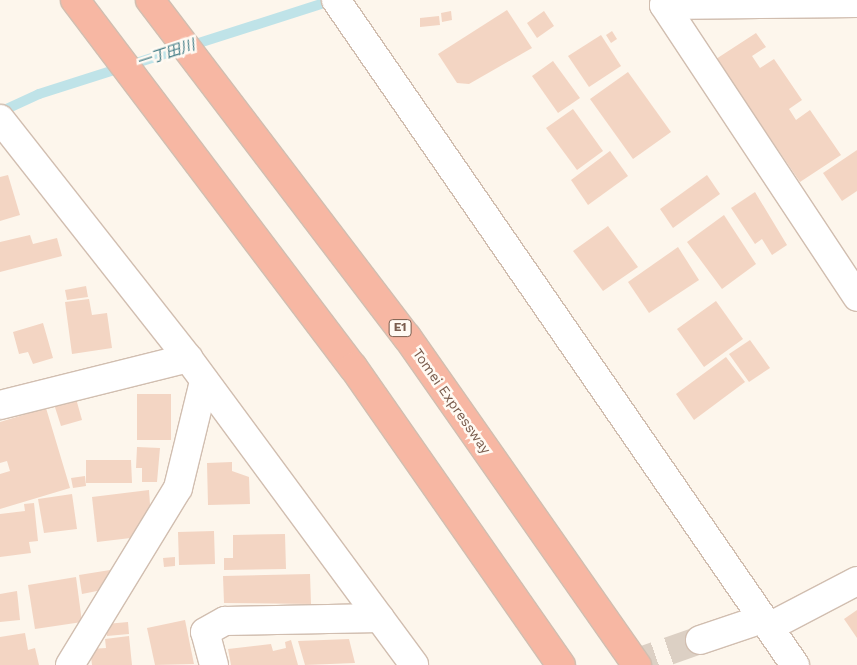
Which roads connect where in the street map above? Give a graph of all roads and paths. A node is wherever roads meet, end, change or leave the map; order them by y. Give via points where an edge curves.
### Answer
1 (75, 0) edge
2 (150, 0) edge
3 (336, 0) edge
4 (857, 3) edge
5 (0, 119) edge
6 (8, 144) edge
7 (857, 297) edge
8 (188, 358) junction
9 (204, 381) junction
10 (0, 405) edge
11 (857, 582) edge
12 (380, 618) junction
13 (766, 623) junction
14 (700, 640) tunnel mouth
15 (70, 665) edge
16 (214, 665) edge
17 (414, 665) edge
18 (561, 665) edge
19 (637, 665) edge
20 (795, 665) edge

1 - 18 highway via 353,367
2 - 19 highway, Tomei Expressway / E1 via 407,337
3 - 13 street
4 - 7 street via 664,5
5 - 6 street
6 - 8 street
8 - 9 street
8 - 10 street
9 - 12 street
9 - 15 street via 178,488
11 - 13 street
12 - 16 street via 226,621 205,632
12 - 17 street
13 - 14 street
13 - 20 street

